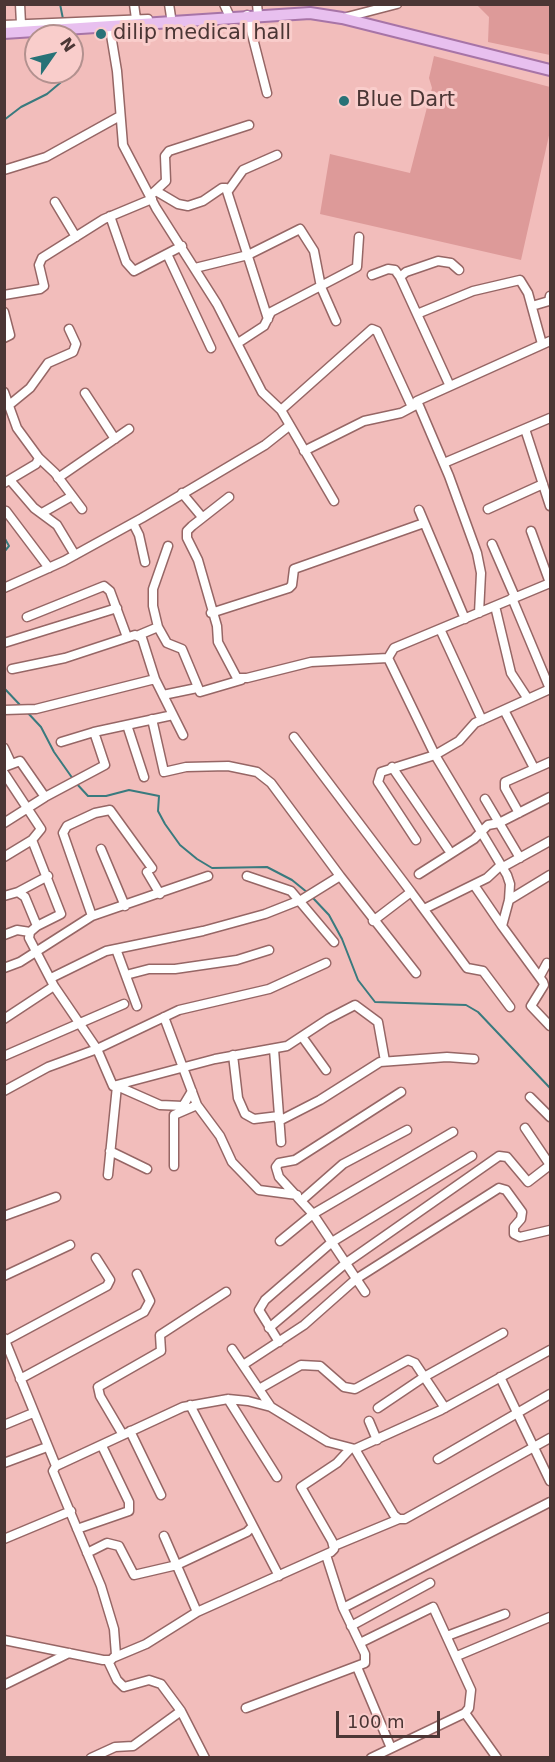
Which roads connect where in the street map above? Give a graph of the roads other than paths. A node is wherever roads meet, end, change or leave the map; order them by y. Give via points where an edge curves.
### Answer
1 (20, 4) edge
2 (134, 4) edge
3 (169, 4) edge
4 (224, 4) edge
5 (397, 4) edge
6 (254, 11) edge
7 (230, 17) junction
8 (171, 18) junction
9 (342, 18) junction
10 (136, 19) junction
11 (212, 19) junction
12 (21, 24) junction
13 (24, 24) edge
14 (84, 25) edge
15 (84, 26) edge
16 (84, 28) edge
17 (24, 29) edge
18 (110, 29) junction
19 (4, 30) edge
20 (550, 70) edge
21 (267, 93) dead end
22 (120, 116) junction
23 (249, 125) dead end
24 (277, 155) dead end
25 (4, 170) edge
26 (228, 191) junction
27 (152, 195) junction
28 (55, 202) dead end
29 (110, 216) junction
30 (76, 237) junction
31 (359, 237) dead end
32 (182, 246) junction
33 (167, 254) junction
34 (248, 255) junction
35 (195, 268) junction
36 (459, 270) dead end
37 (372, 274) dead end
38 (400, 277) junction
39 (321, 286) junction
40 (4, 295) edge
41 (550, 296) edge
42 (531, 306) junction
43 (4, 312) edge
44 (417, 314) junction
45 (268, 320) junction
46 (336, 321) dead end
47 (69, 329) dead end
48 (4, 338) edge
49 (238, 343) junction
50 (546, 343) edge
51 (211, 348) dead end
52 (449, 384) junction
53 (4, 392) edge
54 (85, 393) dead end
55 (8, 406) junction
56 (414, 406) junction
57 (281, 410) junction
58 (550, 418) edge
59 (289, 426) junction
60 (129, 429) dead end
61 (525, 429) junction
62 (115, 439) junction
63 (304, 451) junction
64 (39, 458) junction
65 (444, 463) junction
66 (58, 478) junction
67 (8, 481) edge
68 (543, 484) junction
69 (182, 493) junction
70 (72, 496) junction
71 (229, 497) dead end
72 (334, 501) dead end
73 (550, 506) edge
74 (82, 509) dead end
75 (488, 509) dead end
76 (418, 510) dead end
77 (6, 511) dead end
78 (42, 513) junction
79 (202, 517) junction
80 (133, 523) junction
81 (424, 523) junction
82 (531, 531) dead end
83 (492, 544) dead end
84 (168, 546) dead end
85 (75, 555) junction
86 (145, 562) dead end
87 (49, 568) junction
88 (550, 583) edge
89 (4, 588) edge
90 (514, 598) junction
91 (495, 606) junction
92 (117, 608) junction
93 (212, 613) junction
94 (479, 613) junction
95 (27, 617) dead end
96 (465, 619) junction
97 (158, 627) junction
98 (440, 629) junction
99 (140, 635) junction
100 (127, 637) junction
101 (4, 643) edge
102 (388, 658) junction
103 (12, 669) dead end
104 (155, 679) junction
105 (241, 680) junction
106 (197, 688) junction
107 (550, 689) edge
108 (163, 695) junction
109 (528, 699) junction
110 (4, 710) edge
111 (504, 710) junction
112 (173, 715) junction
113 (152, 719) junction
114 (482, 720) junction
115 (127, 725) junction
116 (94, 732) junction
117 (183, 735) dead end
118 (294, 737) dead end
119 (62, 742) dead end
120 (4, 748) edge
121 (435, 754) junction
122 (550, 762) edge
123 (8, 765) edge
124 (392, 767) junction
125 (534, 768) junction
126 (4, 773) edge
127 (144, 777) dead end
128 (45, 797) junction
129 (550, 797) edge
130 (485, 799) dead end
131 (27, 809) junction
132 (519, 813) junction
133 (4, 823) edge
134 (500, 824) junction
135 (482, 831) junction
136 (32, 840) junction
137 (416, 840) dead end
138 (550, 841) edge
139 (101, 849) dead end
140 (448, 849) dead end
141 (4, 857) edge
142 (520, 858) junction
143 (503, 867) junction
144 (419, 874) dead end
145 (550, 875) edge
146 (48, 876) junction
147 (208, 876) dead end
148 (247, 876) dead end
149 (340, 876) junction
150 (474, 885) junction
151 (18, 892) junction
152 (411, 892) junction
153 (160, 894) junction
154 (4, 896) edge
155 (301, 899) junction
156 (509, 900) junction
157 (125, 906) junction
158 (424, 909) junction
159 (92, 916) junction
160 (373, 921) junction
161 (502, 926) junction
162 (33, 929) junction
163 (4, 935) edge
164 (334, 942) dead end
165 (116, 949) junction
166 (270, 950) dead end
167 (37, 952) junction
168 (326, 963) dead end
169 (547, 963) dead end
170 (4, 968) edge
171 (416, 973) dead end
172 (126, 975) junction
173 (540, 976) junction
174 (52, 982) junction
175 (124, 1004) dead end
176 (137, 1006) dead end
177 (510, 1007) dead end
178 (164, 1017) junction
179 (4, 1019) edge
180 (82, 1024) junction
181 (550, 1026) edge
182 (303, 1038) junction
183 (97, 1049) junction
184 (274, 1049) junction
185 (233, 1055) junction
186 (4, 1056) edge
187 (474, 1059) dead end
188 (385, 1061) junction
189 (184, 1068) junction
190 (326, 1070) dead end
191 (117, 1086) junction
192 (4, 1091) edge
193 (192, 1092) junction
194 (401, 1092) dead end
195 (530, 1097) dead end
196 (197, 1105) junction
197 (550, 1117) edge
198 (279, 1118) junction
199 (525, 1128) dead end
200 (407, 1130) dead end
201 (453, 1132) dead end
202 (281, 1142) dead end
203 (110, 1151) junction
204 (472, 1156) dead end
205 (550, 1165) edge
206 (174, 1166) dead end
207 (147, 1168) dead end
208 (108, 1174) dead end
209 (56, 1197) dead end
210 (299, 1198) junction
211 (313, 1214) junction
212 (4, 1216) edge
213 (550, 1230) edge
214 (280, 1241) dead end
215 (332, 1242) junction
216 (70, 1245) dead end
217 (96, 1258) dead end
218 (346, 1263) junction
219 (137, 1274) dead end
220 (4, 1276) edge
221 (356, 1279) junction
222 (226, 1292) dead end
223 (365, 1292) dead end
224 (268, 1328) junction
225 (503, 1333) dead end
226 (5, 1340) edge
227 (279, 1342) junction
228 (232, 1349) dead end
229 (550, 1350) edge
230 (243, 1365) junction
231 (424, 1377) junction
232 (500, 1377) junction
233 (20, 1379) junction
234 (259, 1389) junction
235 (550, 1394) edge
236 (228, 1399) junction
237 (190, 1405) junction
238 (271, 1407) junction
239 (378, 1408) dead end
240 (445, 1408) junction
241 (517, 1411) junction
242 (33, 1413) junction
243 (369, 1421) dead end
244 (4, 1425) edge
245 (126, 1433) junction
246 (550, 1438) edge
247 (377, 1440) junction
248 (102, 1446) junction
249 (47, 1447) junction
250 (535, 1447) junction
251 (352, 1450) junction
252 (438, 1459) dead end
253 (4, 1463) edge
254 (56, 1466) junction
255 (277, 1477) dead end
256 (550, 1480) edge
257 (162, 1495) dead end
258 (550, 1502) edge
259 (71, 1511) junction
260 (399, 1519) junction
261 (253, 1526) junction
262 (77, 1528) junction
263 (164, 1536) dead end
264 (4, 1539) edge
265 (334, 1546) junction
266 (87, 1553) junction
267 (326, 1555) junction
268 (177, 1564) junction
269 (279, 1576) junction
270 (430, 1583) dead end
271 (343, 1608) junction
272 (197, 1612) junction
273 (505, 1614) dead end
274 (550, 1617) edge
275 (351, 1626) junction
276 (447, 1636) junction
277 (4, 1640) edge
278 (360, 1643) junction
279 (69, 1653) junction
280 (457, 1656) junction
281 (111, 1659) junction
282 (357, 1667) junction
283 (4, 1685) edge
284 (246, 1708) dead end
285 (181, 1711) junction
286 (465, 1713) junction
287 (391, 1748) junction
288 (91, 1758) edge
289 (205, 1758) edge
290 (371, 1758) edge
291 (497, 1758) edge

1 - 12 street
2 - 10 street
3 - 8 street
4 - 7 street
5 - 9 street
6 - 7 main road
6 - 9 main road
6 - 21 street
7 - 11 main road
8 - 10 street
8 - 11 street via 202,15
9 - 20 main road
10 - 14 street
11 - 15 main road
11 - 18 street
12 - 13 street
12 - 19 street
16 - 18 street
17 - 19 main road
18 - 22 street
22 - 25 street via 46,157
22 - 27 street via 123,145
23 - 27 street via 169,151 165,156 166,181
24 - 26 street via 243,170
26 - 27 street via 222,188 188,206
26 - 34 street
27 - 29 street
27 - 32 street
28 - 30 street
29 - 30 street
29 - 33 street via 131,270 137,271
30 - 40 street via 42,258 39,266 44,286
31 - 39 street via 360,265
32 - 33 street
32 - 35 street
33 - 51 street
34 - 35 street
34 - 39 street via 300,229 314,251
34 - 45 street
35 - 49 street
36 - 38 street via 451,263 438,261
37 - 38 street via 388,269 395,270
38 - 44 street
39 - 45 street via 271,312
39 - 46 street
41 - 42 street via 549,301
42 - 44 street via 525,285 517,280 473,291
42 - 50 street
43 - 48 street via 10,335
44 - 52 street
45 - 49 street
47 - 55 street via 76,344 73,352 48,363 30,388
49 - 57 street via 262,392
50 - 52 street
52 - 56 street via 419,398
53 - 55 street
54 - 62 street
55 - 64 street via 17,428
56 - 57 street via 377,331 372,329
56 - 63 street via 364,421
56 - 65 street
57 - 59 street
58 - 61 street
59 - 63 street
59 - 69 street via 258,449
60 - 62 street
61 - 65 street
61 - 68 street
62 - 66 street
63 - 72 street
64 - 66 street
64 - 67 street via 36,464
65 - 94 street via 480,565
66 - 70 street
67 - 78 street
68 - 73 street
68 - 75 street
69 - 79 street
69 - 80 street
70 - 74 street
70 - 78 street
71 - 79 street
76 - 81 street
77 - 87 street
78 - 85 street via 57,525
79 - 93 street via 187,531 187,537 198,560
80 - 85 street
80 - 86 street
81 - 93 street via 294,569 289,588
81 - 96 street
82 - 88 street
83 - 90 street
84 - 97 street via 153,590
85 - 87 street
87 - 89 street
88 - 90 street
90 - 91 street
90 - 107 street
91 - 94 street
91 - 109 street via 511,673
92 - 95 street via 111,591 104,586
92 - 100 street
92 - 101 street
93 - 105 street via 219,646
94 - 96 street
96 - 98 street
97 - 99 street
97 - 106 street via 167,643 182,648
98 - 102 street via 394,648
98 - 114 street
99 - 100 street
99 - 104 street
100 - 103 street via 65,658
102 - 105 street via 311,662
102 - 121 street
104 - 108 street
104 - 110 street via 36,708
105 - 106 street via 202,693
106 - 108 street
107 - 109 street
108 - 112 street
109 - 111 street
111 - 114 street
111 - 125 street
112 - 113 street
112 - 117 street
113 - 115 street
113 - 149 street via 164,772 228,766 257,772 271,783
114 - 121 street via 470,726 459,741
115 - 116 street
115 - 127 street
116 - 119 street
116 - 128 street via 105,765
118 - 152 street
120 - 123 street
121 - 124 street
121 - 135 street
122 - 125 street
123 - 128 street via 22,763
124 - 137 street via 381,772 378,782
124 - 140 street
125 - 132 street via 503,785
126 - 131 street
128 - 131 street
129 - 132 street
130 - 134 street
131 - 133 street
131 - 136 street via 41,829
132 - 134 street
134 - 135 street via 488,825
134 - 142 street
135 - 143 street
135 - 144 street
136 - 141 street
136 - 146 street
138 - 142 street
139 - 157 street
142 - 143 street
143 - 150 street
143 - 156 street via 510,884
145 - 156 street
146 - 151 street
146 - 162 street via 61,914
147 - 153 street
148 - 155 street via 291,891
149 - 155 street
149 - 160 street
150 - 158 street
150 - 161 street
151 - 154 street
151 - 162 street via 25,897
152 - 158 street
152 - 160 street
153 - 157 street
153 - 159 street via 110,810 95,813 67,826 63,834
155 - 164 street
155 - 165 street via 265,914 203,931
156 - 161 street
157 - 159 street
158 - 177 street via 466,968 483,971
159 - 167 street
160 - 171 street
161 - 173 street
162 - 163 street
162 - 167 street via 28,938
165 - 172 street
165 - 174 street via 95,956
166 - 172 street via 237,960
167 - 170 street
167 - 174 street
168 - 178 street via 269,989 184,1008
169 - 173 street
172 - 176 street
173 - 181 street via 544,986 531,1006
174 - 179 street
174 - 180 street
175 - 180 street
178 - 183 street
178 - 189 street
180 - 183 street
180 - 186 street
182 - 184 street
182 - 188 street via 355,1005 378,1022
182 - 190 street
183 - 191 street via 111,1083
183 - 192 street via 48,1067
184 - 185 street
184 - 198 street
185 - 189 street
185 - 198 street via 238,1098 245,1114 254,1119
187 - 188 street
188 - 198 street via 369,1067 320,1100
189 - 191 street
189 - 193 street
191 - 193 street via 160,1105 183,1106
191 - 203 street
193 - 196 street
194 - 210 street via 296,1160 279,1163 279,1177
195 - 197 street
196 - 206 street via 174,1115
196 - 210 street via 220,1136 232,1162 250,1183 265,1192
198 - 202 street
199 - 205 street
200 - 210 street via 343,1164
201 - 211 street
203 - 207 street
203 - 208 street
204 - 215 street
205 - 218 street via 528,1182 507,1157 499,1156
209 - 212 street
210 - 211 street
211 - 214 street
211 - 215 street
213 - 221 street via 520,1237 514,1234 522,1212 506,1190 499,1188
215 - 218 street
215 - 224 street via 262,1304 259,1310
216 - 220 street
217 - 226 street via 110,1280 107,1286
218 - 221 street
218 - 224 street
219 - 233 street via 150,1301 144,1312
221 - 223 street
221 - 227 street
222 - 245 street via 160,1335 162,1351 98,1387
224 - 227 street
225 - 231 street
226 - 233 street
227 - 230 street
228 - 230 street
229 - 232 street
230 - 234 street
231 - 234 street via 408,1360 349,1389 320,1366 301,1365
231 - 239 street
231 - 240 street
232 - 240 street
232 - 241 street
233 - 242 street
234 - 238 street
235 - 241 street
236 - 237 street
236 - 238 street
236 - 255 street
237 - 245 street
237 - 261 street
238 - 251 street via 328,1442
240 - 247 street
241 - 250 street
241 - 252 street
242 - 244 street
242 - 249 street
243 - 247 street
245 - 248 street
245 - 257 street
246 - 250 street
247 - 251 street
248 - 254 street
248 - 262 street via 130,1507 125,1513
249 - 253 street
249 - 254 street
250 - 256 street
250 - 260 street via 413,1516
251 - 260 street
251 - 265 street via 301,1487
254 - 259 street via 53,1471
258 - 271 street
259 - 262 street
259 - 264 street
260 - 265 street
261 - 268 street
261 - 269 street
262 - 266 street
263 - 268 street
265 - 267 street
266 - 268 street via 107,1543 119,1546 134,1575
266 - 281 street via 114,1629 117,1648
267 - 269 street
267 - 271 street
268 - 272 street
269 - 272 street
270 - 275 street
271 - 275 street
272 - 281 street via 146,1644
273 - 276 street
274 - 280 street
275 - 278 street
276 - 278 street via 436,1611 430,1607
276 - 280 street
277 - 279 street
278 - 282 street via 366,1659
279 - 281 street
279 - 283 street
280 - 286 street via 470,1685 471,1698
281 - 285 street via 121,1686 158,1682
282 - 284 street
282 - 287 street
285 - 288 street via 133,1746 115,1747
285 - 289 street
286 - 287 street
286 - 291 street
287 - 290 street

